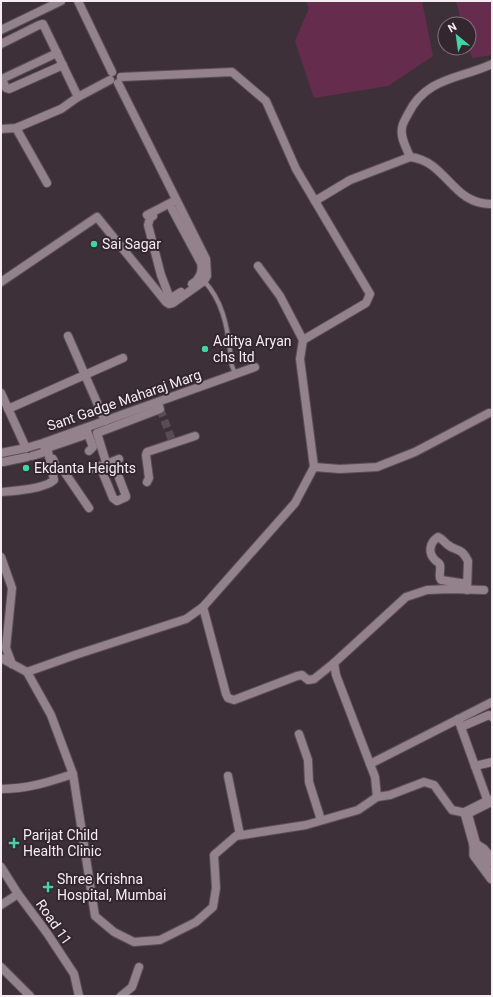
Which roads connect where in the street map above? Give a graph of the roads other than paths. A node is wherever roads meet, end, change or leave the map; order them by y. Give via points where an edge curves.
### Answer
1 (61, 1) edge
2 (78, 1) edge
3 (1, 30) edge
4 (1, 44) edge
5 (57, 53) junction
6 (492, 64) edge
7 (63, 65) junction
8 (115, 78) junction
9 (78, 97) junction
10 (16, 128) junction
11 (1, 129) edge
12 (410, 157) junction
13 (47, 183) dead end
14 (176, 200) junction
15 (315, 200) junction
16 (492, 204) edge
17 (172, 208) dead end
18 (184, 224) junction
19 (194, 244) junction
20 (258, 266) dead end
21 (204, 281) junction
22 (1, 282) edge
23 (68, 336) dead end
24 (303, 340) junction
25 (123, 358) dead end
26 (255, 367) dead end
27 (236, 374) junction
28 (86, 375) junction
29 (1, 393) edge
30 (158, 403) junction
31 (8, 409) junction
32 (489, 413) dead end
33 (105, 422) junction
34 (91, 430) junction
35 (195, 436) dead end
36 (48, 444) junction
37 (26, 448) junction
38 (12, 451) junction
39 (89, 451) dead end
40 (1, 453) edge
41 (15, 460) junction
42 (3, 462) dead end
43 (106, 464) dead end
44 (314, 467) junction
45 (147, 482) dead end
46 (1, 492) edge
47 (89, 508) dead end
48 (1, 557) edge
49 (467, 587) junction
50 (484, 590) dead end
51 (203, 607) junction
52 (1, 658) edge
53 (334, 663) junction
54 (12, 664) junction
55 (27, 672) junction
56 (492, 702) edge
57 (492, 717) edge
58 (459, 723) junction
59 (299, 734) dead end
60 (492, 762) edge
61 (370, 764) junction
62 (475, 766) junction
63 (73, 774) junction
64 (228, 776) dead end
65 (1, 789) edge
66 (377, 797) junction
67 (490, 801) edge
68 (466, 813) junction
69 (321, 820) junction
70 (240, 835) junction
71 (1, 868) edge
72 (490, 869) edge
73 (18, 894) junction
74 (1, 905) edge
75 (1, 967) edge
76 (140, 967) dead end
77 (30, 996) edge
78 (79, 996) edge
79 (121, 996) edge

1 - 3 street
2 - 8 street
4 - 5 street via 42,24
5 - 7 street
5 - 7 street via 4,78 6,88 9,89
6 - 12 street via 458,75 424,92 412,107 402,128
7 - 9 street
8 - 9 street
8 - 14 street
8 - 15 street via 232,72 266,101 296,169
9 - 10 street via 61,109
10 - 11 street
10 - 13 street
12 - 15 street via 350,180
12 - 16 street via 420,158 433,166 463,196 477,203
14 - 18 street
14 - 19 street via 150,216 148,225 161,275 171,297 198,281 202,267
15 - 24 street via 370,294 366,303
17 - 18 street
18 - 19 street
19 - 21 street via 206,259 207,276
20 - 24 street via 280,296
21 - 22 street via 169,304 97,217
21 - 27 lane via 220,303 231,352 231,366
23 - 28 street
24 - 44 street via 300,359
25 - 28 street
26 - 27 street, Sant Gadge Maharaj Marg
27 - 30 street, Sant Gadge Maharaj Marg
28 - 31 street
28 - 33 street
29 - 31 street
30 - 33 street, Sant Gadge Maharaj Marg
30 - 34 street via 160,409
31 - 37 street
32 - 44 street via 415,452 378,467
33 - 34 street, Sant Gadge Maharaj Marg
34 - 36 street, Sant Gadge Maharaj Marg
34 - 39 street via 93,447
34 - 43 street
35 - 45 street via 146,453
36 - 37 street, Sant Gadge Maharaj Marg
36 - 41 street via 45,452
36 - 46 street via 54,480 43,486
36 - 47 street via 56,467 63,470
37 - 38 street, Sant Gadge Maharaj Marg
38 - 40 street, Sant Gadge Maharaj Marg
38 - 41 street
41 - 42 street
44 - 51 street via 295,503
48 - 54 street via 12,588 6,648
49 - 49 street via 466,557 459,549 449,546 438,537 430,548 431,554 440,566 441,580
49 - 50 street
49 - 53 street via 427,590 406,597
51 - 53 street via 228,698 234,700 297,676 302,675 308,680 314,679
51 - 55 street via 186,620
52 - 54 street
53 - 61 street via 336,675
54 - 55 street
55 - 63 street via 51,715
56 - 58 street
57 - 58 street
58 - 61 street
58 - 62 street
59 - 69 street via 308,760 309,782
60 - 62 street
61 - 66 street via 375,777
62 - 67 street
63 - 65 street via 39,785
63 - 70 street via 95,916 114,932 134,942 160,940 196,922 213,907 216,888 214,855
64 - 70 street
66 - 68 street via 390,795 424,782 434,785 452,810
66 - 69 street via 358,810
67 - 68 street
68 - 72 street via 476,855
69 - 70 street via 306,825
71 - 73 street, Road 11
73 - 74 street
73 - 78 street, Road 11 via 74,974
75 - 77 street
76 - 79 street via 132,987

